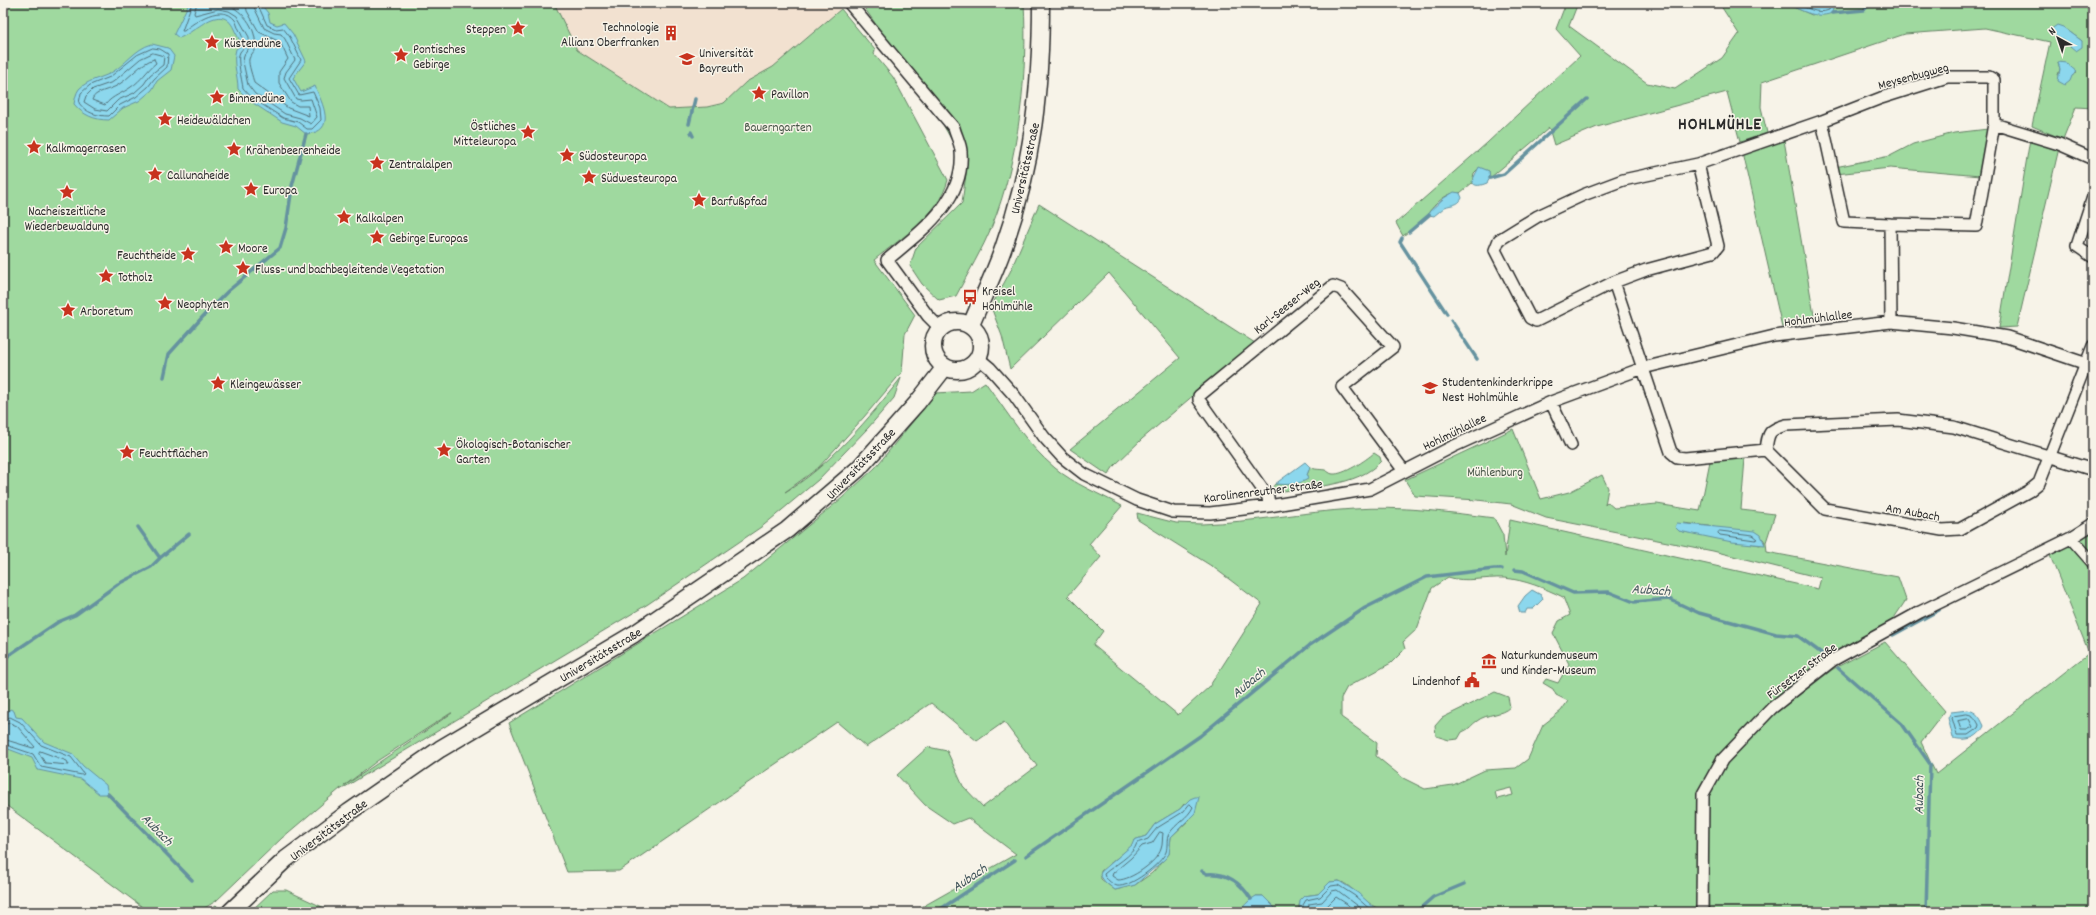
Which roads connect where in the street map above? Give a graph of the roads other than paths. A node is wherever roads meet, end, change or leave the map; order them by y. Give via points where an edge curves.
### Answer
1 (849, 3) edge
2 (1041, 3) edge
3 (1822, 121) junction
4 (1994, 124) junction
5 (2093, 159) edge
6 (1698, 164) junction
7 (2093, 197) edge
8 (1890, 224) junction
9 (2093, 257) edge
10 (1614, 282) junction
11 (1891, 322) junction
12 (971, 325) junction
13 (940, 328) junction
14 (2093, 346) edge
15 (978, 358) junction
16 (2089, 364) edge
17 (945, 367) junction
18 (1642, 368) junction
19 (1551, 402) junction
20 (1571, 445) dead end
21 (1766, 450) junction
22 (2050, 456) junction
23 (2090, 469) dead end
24 (1404, 471) junction
25 (1370, 489) joint
26 (1269, 506) junction
27 (2093, 524) edge
28 (2071, 538) junction
29 (2093, 563) edge
30 (230, 912) edge
31 (1702, 912) edge

1 - 13 street via 954,128 962,151 954,192 945,207 887,260 928,316
2 - 12 main road, Universitätsstraße via 1041,47 1035,122 1020,199 1005,244
3 - 4 street, Meysenbugweg via 1881,98 1947,77 1989,77 1994,80 1995,86
3 - 6 street, Meysenbugweg
3 - 8 street, Meysenbugweg via 1844,222
4 - 5 street via 2059,144
4 - 8 street, Meysenbugweg via 1976,226
6 - 10 street via 1718,246 1713,252 1646,270
6 - 10 street, Meysenbugweg via 1623,180 1583,195 1538,216 1499,240 1495,250 1530,318 1536,321
7 - 9 street via 2077,246
8 - 11 street
10 - 18 street
11 - 16 street, Hohlmühlallee via 1989,333
11 - 18 street, Hohlmühlallee via 1774,336
12 - 13 main road via 958,321
12 - 15 main road via 980,337 981,351
13 - 17 main road via 933,349 939,362
14 - 16 street, Am Aubach
15 - 17 main road via 974,364 960,370
15 - 26 street, Karolinenreuther Straße via 1014,395 1062,457 1084,474 1137,500 1173,512 1210,513
16 - 22 street, Am Aubach
17 - 30 main road, Universitätsstraße via 858,469 787,530 634,634 440,749 348,812 286,859
18 - 19 street, Hohlmühlallee
18 - 21 street via 1671,452 1677,457
19 - 20 street
19 - 24 street, Hohlmühlallee
21 - 22 street via 1767,436 1774,429 1786,425 1898,420 1954,427
21 - 22 street, Am Aubach via 1825,509 1942,530 1960,529 2029,491 2039,483
22 - 23 street
24 - 25 street, Hohlmühlallee
24 - 26 street, Karl-Seeser-Weg via 1342,387 1392,347 1341,289 1333,286 1199,396 1199,400 1268,497
25 - 26 street, Karolinenreuther Straße
27 - 28 street, Fürsetzer Straße
28 - 29 street
28 - 31 street, Fürsetzer Straße via 1920,612 1833,660 1772,708 1722,760 1703,794

